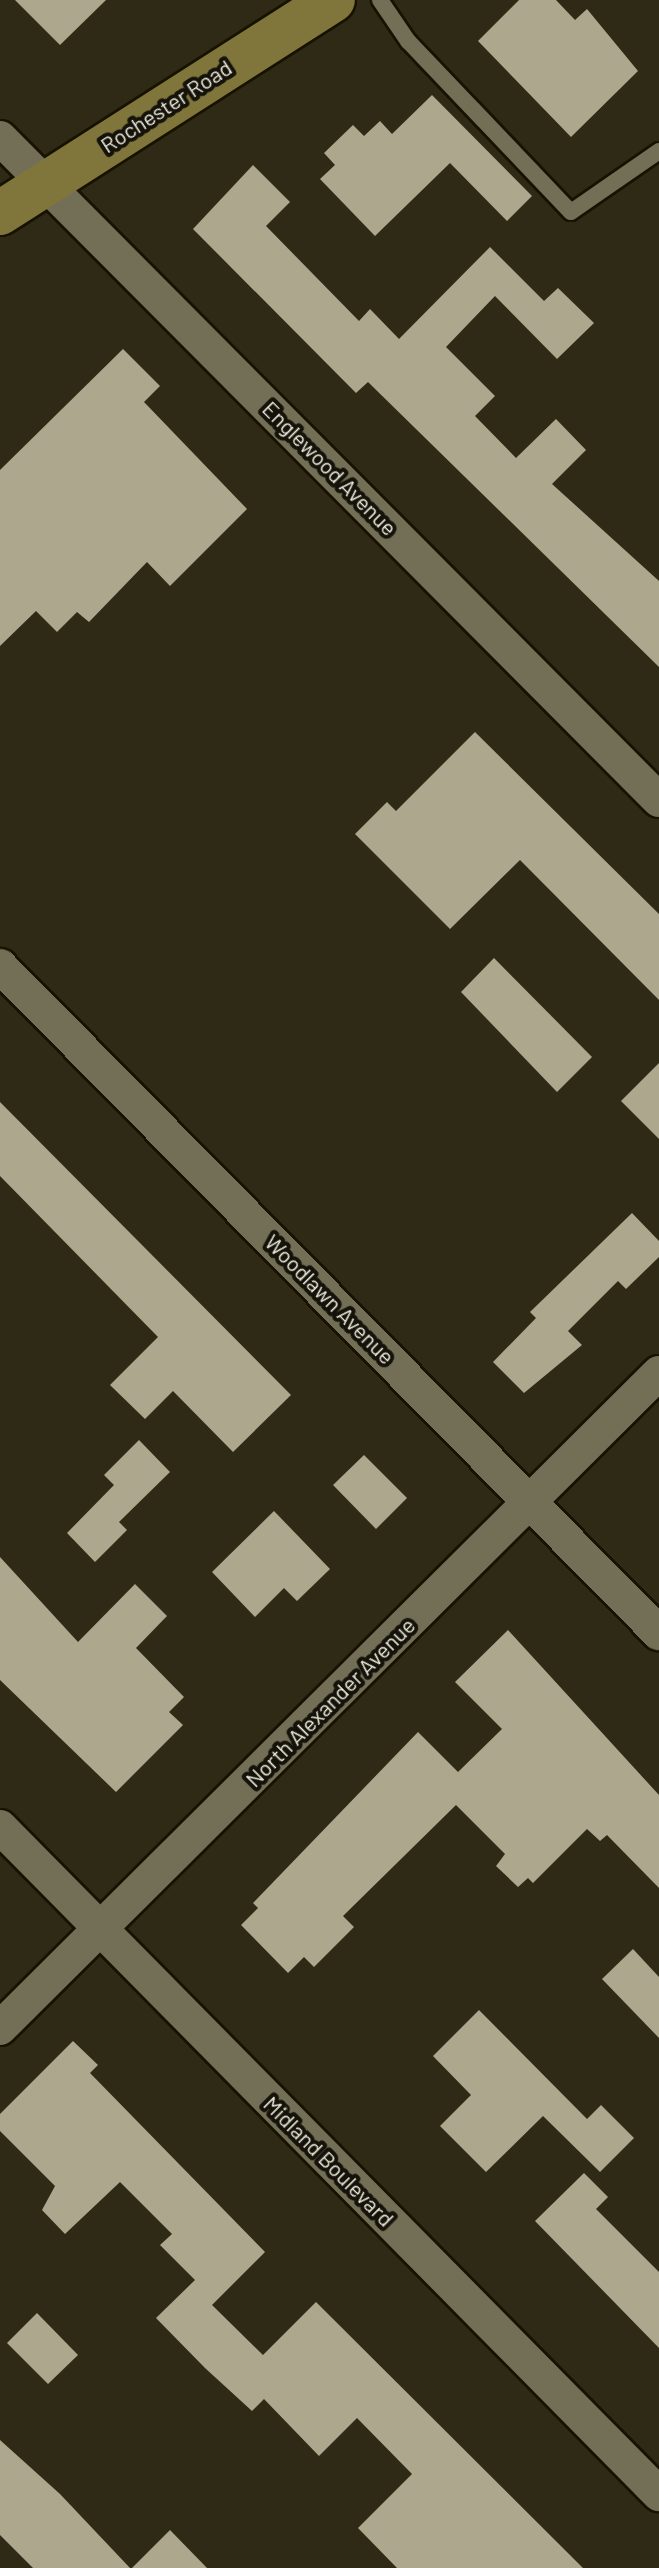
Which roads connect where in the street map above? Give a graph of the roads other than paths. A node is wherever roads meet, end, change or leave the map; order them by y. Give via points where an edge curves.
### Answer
1 (333, 0) edge
2 (380, 0) edge
3 (0, 138) edge
4 (659, 151) edge
5 (49, 182) junction
6 (0, 213) edge
7 (659, 800) edge
8 (0, 966) edge
9 (659, 1373) edge
10 (530, 1502) junction
11 (659, 1633) edge
12 (0, 1827) edge
13 (101, 1930) junction
14 (0, 2028) edge
15 (659, 2494) edge

1 - 5 main road, Rochester Road
2 - 4 lane via 408,41 571,212
3 - 5 street, Englewood Avenue
5 - 6 main road, Rochester Road
5 - 7 street, Englewood Avenue
8 - 10 street, Woodlawn Avenue
9 - 10 street, North Alexander Avenue
10 - 11 street, Woodlawn Avenue
10 - 13 street, North Alexander Avenue
12 - 13 street, Midland Boulevard
13 - 14 street, North Alexander Avenue
13 - 15 street, Midland Boulevard

